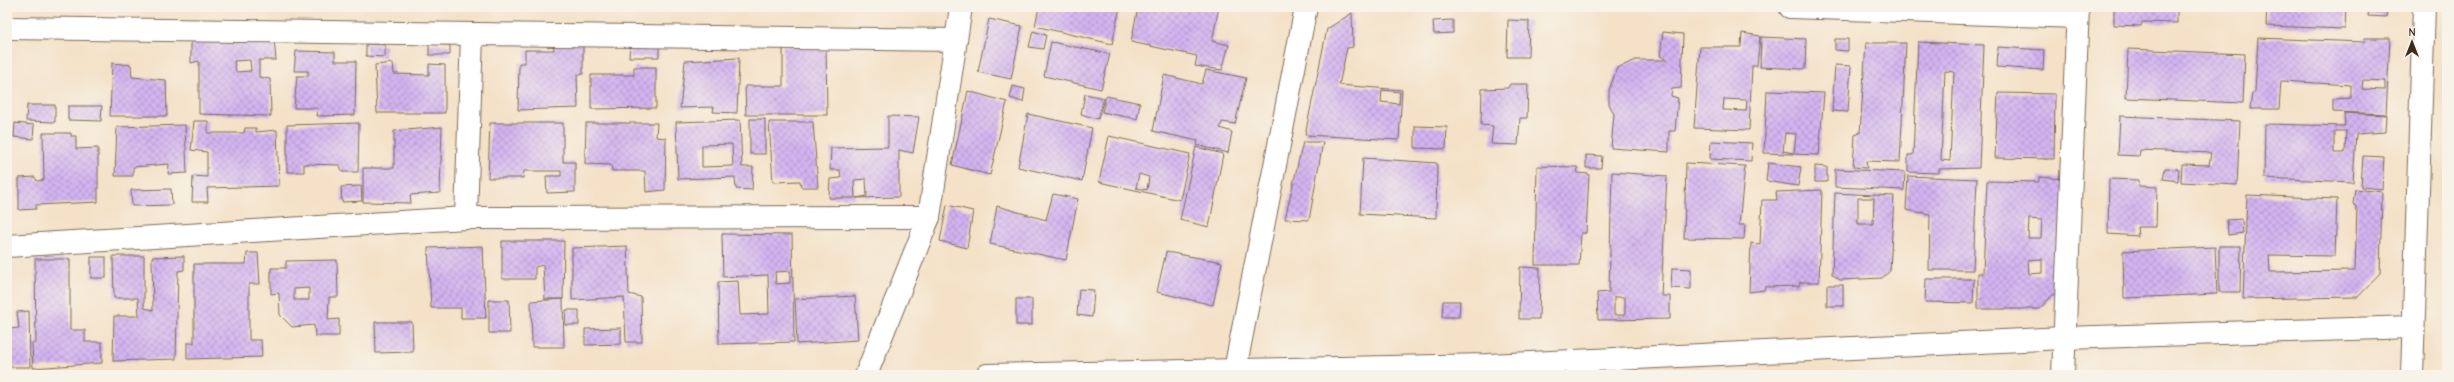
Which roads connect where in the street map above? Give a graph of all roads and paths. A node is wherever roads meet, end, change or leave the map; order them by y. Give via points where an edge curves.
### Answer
1 (961, 7) edge
2 (1306, 7) edge
3 (1790, 7) edge
4 (2424, 7) edge
5 (2078, 12) edge
6 (7, 28) edge
7 (472, 34) junction
8 (955, 40) junction
9 (929, 217) junction
10 (466, 218) junction
11 (7, 246) edge
12 (2412, 327) junction
13 (2064, 338) junction
14 (1575, 367) edge
15 (1234, 373) edge
16 (866, 375) edge
17 (987, 375) edge
18 (2063, 375) edge
19 (2412, 375) edge

1 - 8 street
2 - 15 street
3 - 5 street
4 - 12 street
5 - 13 street
6 - 7 street
7 - 8 street
7 - 10 street
8 - 9 street
9 - 10 street
9 - 16 street
10 - 11 street
12 - 13 street
12 - 19 street
13 - 14 street
13 - 18 street
14 - 15 street via 1488,364
15 - 17 street

